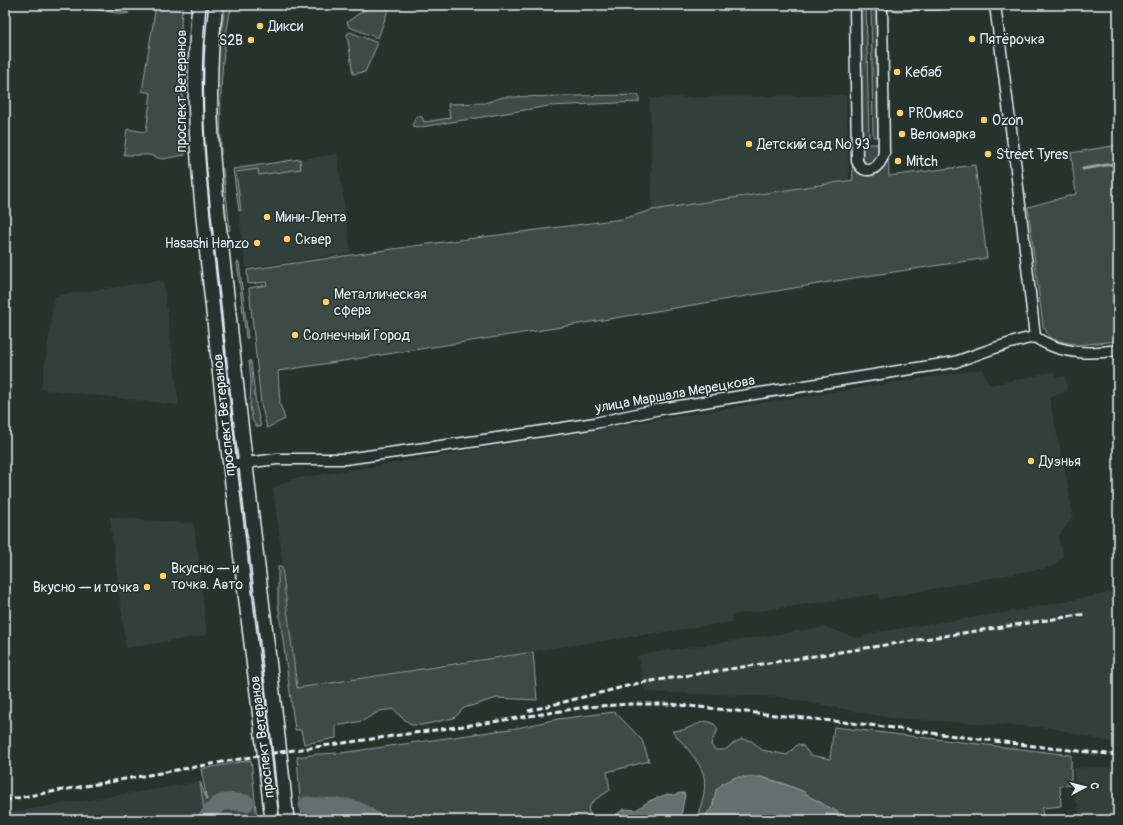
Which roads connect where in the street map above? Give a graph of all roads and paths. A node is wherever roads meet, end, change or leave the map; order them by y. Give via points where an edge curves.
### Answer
1 (199, 5) edge
2 (216, 5) edge
3 (855, 5) edge
4 (882, 5) edge
5 (995, 5) edge
6 (1035, 337) junction
7 (1118, 350) edge
8 (245, 463) junction
9 (229, 465) junction
10 (272, 820) edge
11 (287, 820) edge

1 - 9 main road, проспект Ветеранов via 194,109
2 - 8 main road, проспект Ветеранов via 210,65 213,163
3 - 4 street via 857,160 866,170 878,166 884,153
5 - 6 street
6 - 7 street via 1051,346 1075,352 1099,353
6 - 8 street, улица Маршала Мерецкова via 955,362 660,408 595,423 345,459 277,459
8 - 9 street, улица Маршала Мерецкова
8 - 11 main road, проспект Ветеранов
9 - 10 main road, проспект Ветеранов

